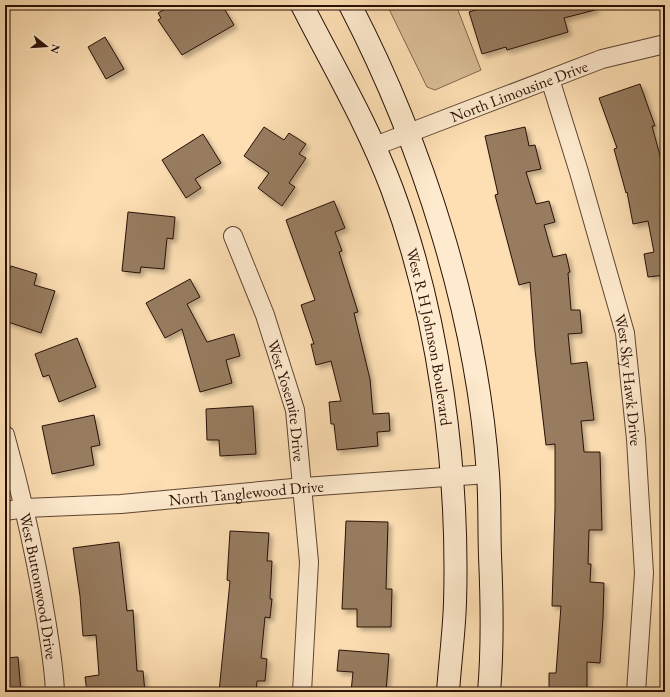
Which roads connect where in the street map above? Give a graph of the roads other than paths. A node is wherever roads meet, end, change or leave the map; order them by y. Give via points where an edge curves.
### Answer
1 (302, 5) edge
2 (350, 5) edge
3 (665, 44) edge
4 (550, 79) junction
5 (409, 132) junction
6 (375, 146) junction
7 (233, 236) dead end
8 (5, 435) edge
9 (488, 474) junction
10 (451, 477) junction
11 (304, 487) junction
12 (25, 508) junction
13 (5, 511) edge
14 (55, 692) edge
15 (302, 692) edge
16 (448, 692) edge
17 (489, 692) edge
18 (636, 692) edge

1 - 6 main road, West R H Johnson Boulevard
2 - 5 main road
3 - 4 street, North Limousine Drive via 602,59
4 - 5 street, North Limousine Drive
4 - 18 street, West Sky Hawk Drive via 625,333 636,438 644,573
5 - 6 street, North Limousine Drive
5 - 9 main road via 450,259 461,305 477,384
6 - 10 main road, West R H Johnson Boulevard via 406,228 425,306 439,372
7 - 11 street, West Yosemite Drive via 265,315 295,410
8 - 12 street, West Buttonwood Drive
9 - 10 street, North Tanglewood Drive
9 - 17 main road via 491,595
10 - 11 street, North Tanglewood Drive
10 - 16 main road, West R H Johnson Boulevard via 455,602 453,655
11 - 12 street, North Tanglewood Drive via 121,504
11 - 15 street, West Yosemite Drive via 309,562
12 - 13 street, North Tanglewood Drive
12 - 14 street, West Buttonwood Drive via 41,585

